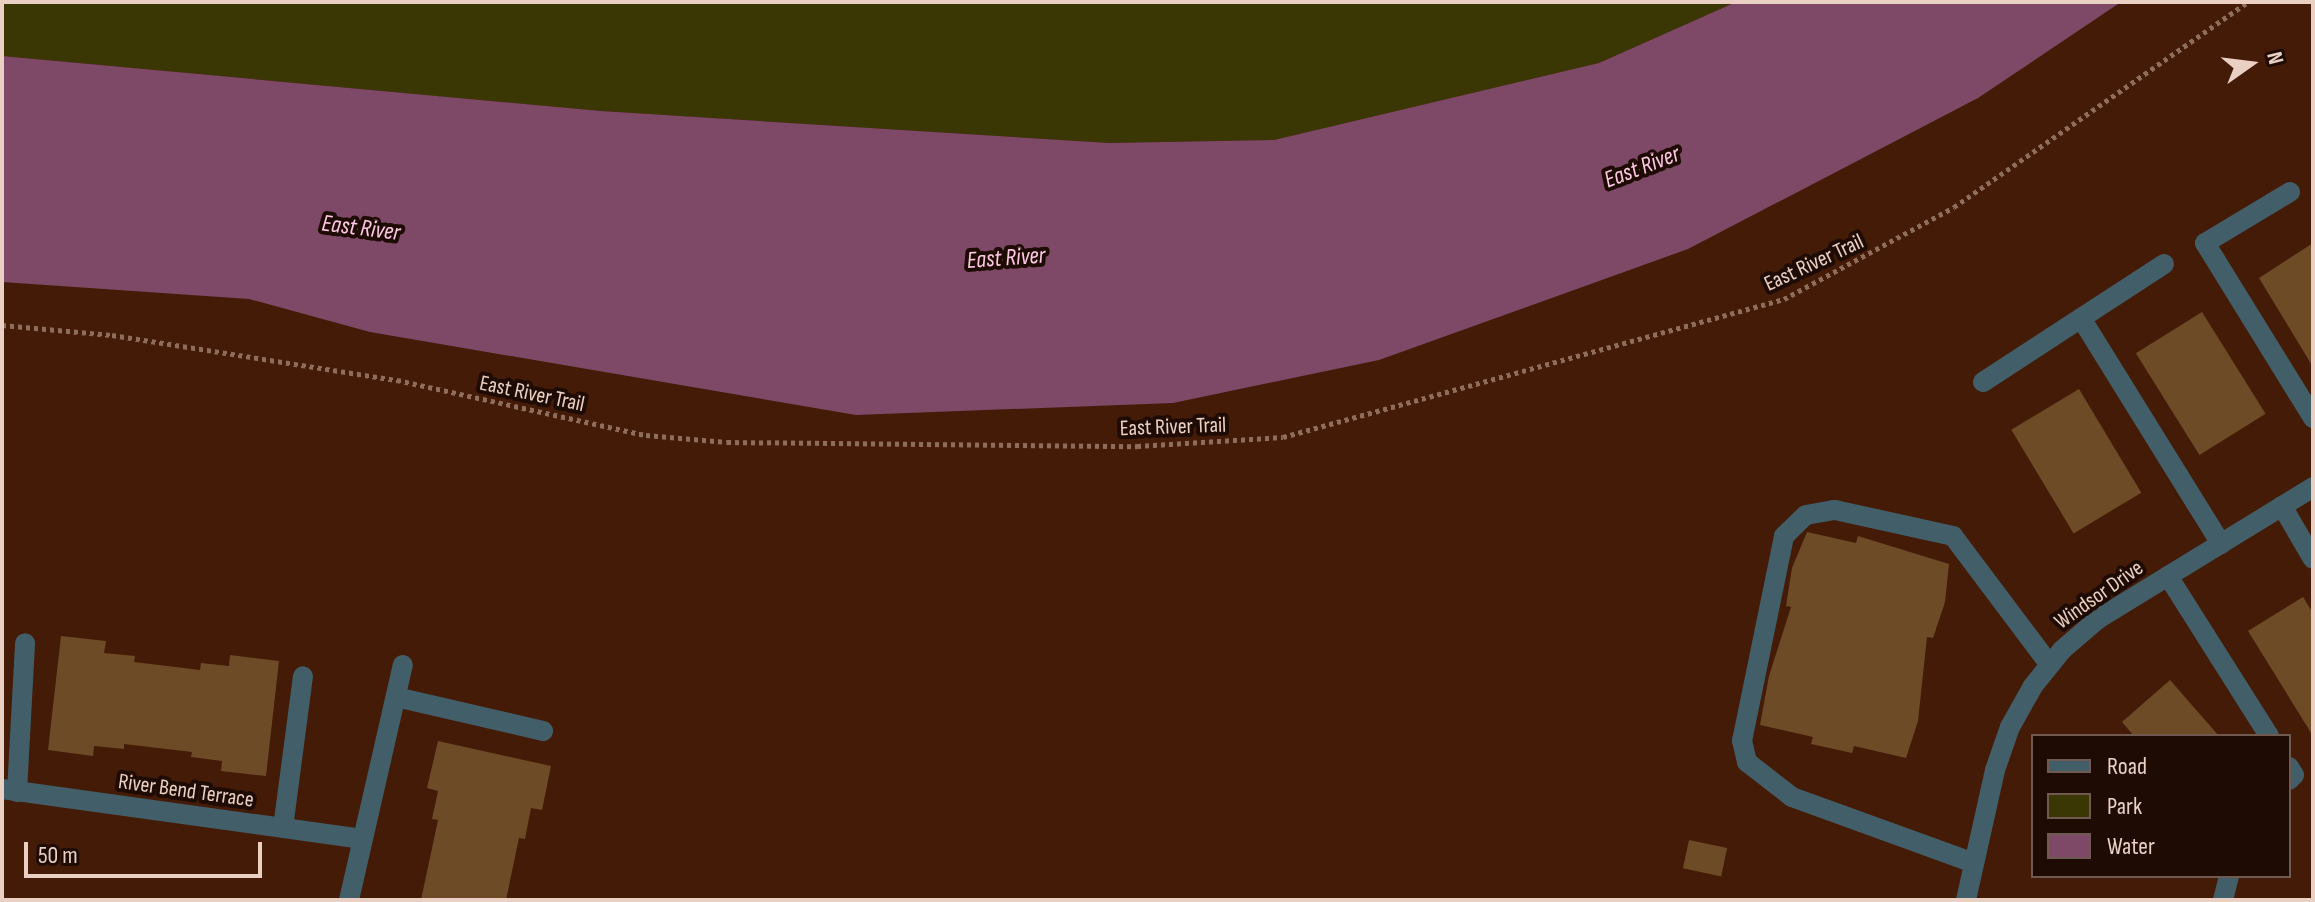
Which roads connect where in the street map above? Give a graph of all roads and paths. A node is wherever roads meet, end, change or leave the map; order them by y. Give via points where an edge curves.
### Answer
1 (2248, 2) edge
2 (2290, 192) dead end
3 (2164, 264) dead end
4 (2081, 318) junction
5 (2, 325) edge
6 (1983, 382) dead end
7 (2313, 418) edge
8 (2313, 487) edge
9 (2282, 506) junction
10 (2221, 544) junction
11 (2313, 559) edge
12 (2168, 576) junction
13 (25, 643) dead end
14 (403, 665) dead end
15 (2050, 665) junction
16 (303, 676) dead end
17 (396, 697) junction
18 (543, 731) dead end
19 (2268, 734) edge
20 (9, 790) edge
21 (283, 828) junction
22 (363, 839) junction
23 (1974, 863) junction
24 (2228, 878) edge
25 (349, 900) edge
26 (1966, 900) edge
27 (2223, 900) edge

1 - 5 path, East River Trail via 1954,207 1784,299 1283,437 1121,446 727,442 646,435 383,378 112,335
2 - 7 street via 2205,243
3 - 4 street
4 - 6 street
4 - 10 street
8 - 9 street, Windsor Drive
9 - 10 street, Windsor Drive
9 - 11 street
10 - 12 street, Windsor Drive
12 - 15 street, Windsor Drive via 2098,619
12 - 19 street
13 - 20 street
14 - 17 street
15 - 23 street, Windsor Drive via 2010,727
15 - 23 street via 1953,536 1835,510 1806,515 1784,536 1742,741 1747,762 1792,797
16 - 21 street
17 - 18 street
17 - 22 street
20 - 21 street, River Bend Terrace
21 - 22 street, River Bend Terrace
22 - 25 street
23 - 26 street, Windsor Drive
24 - 27 street

